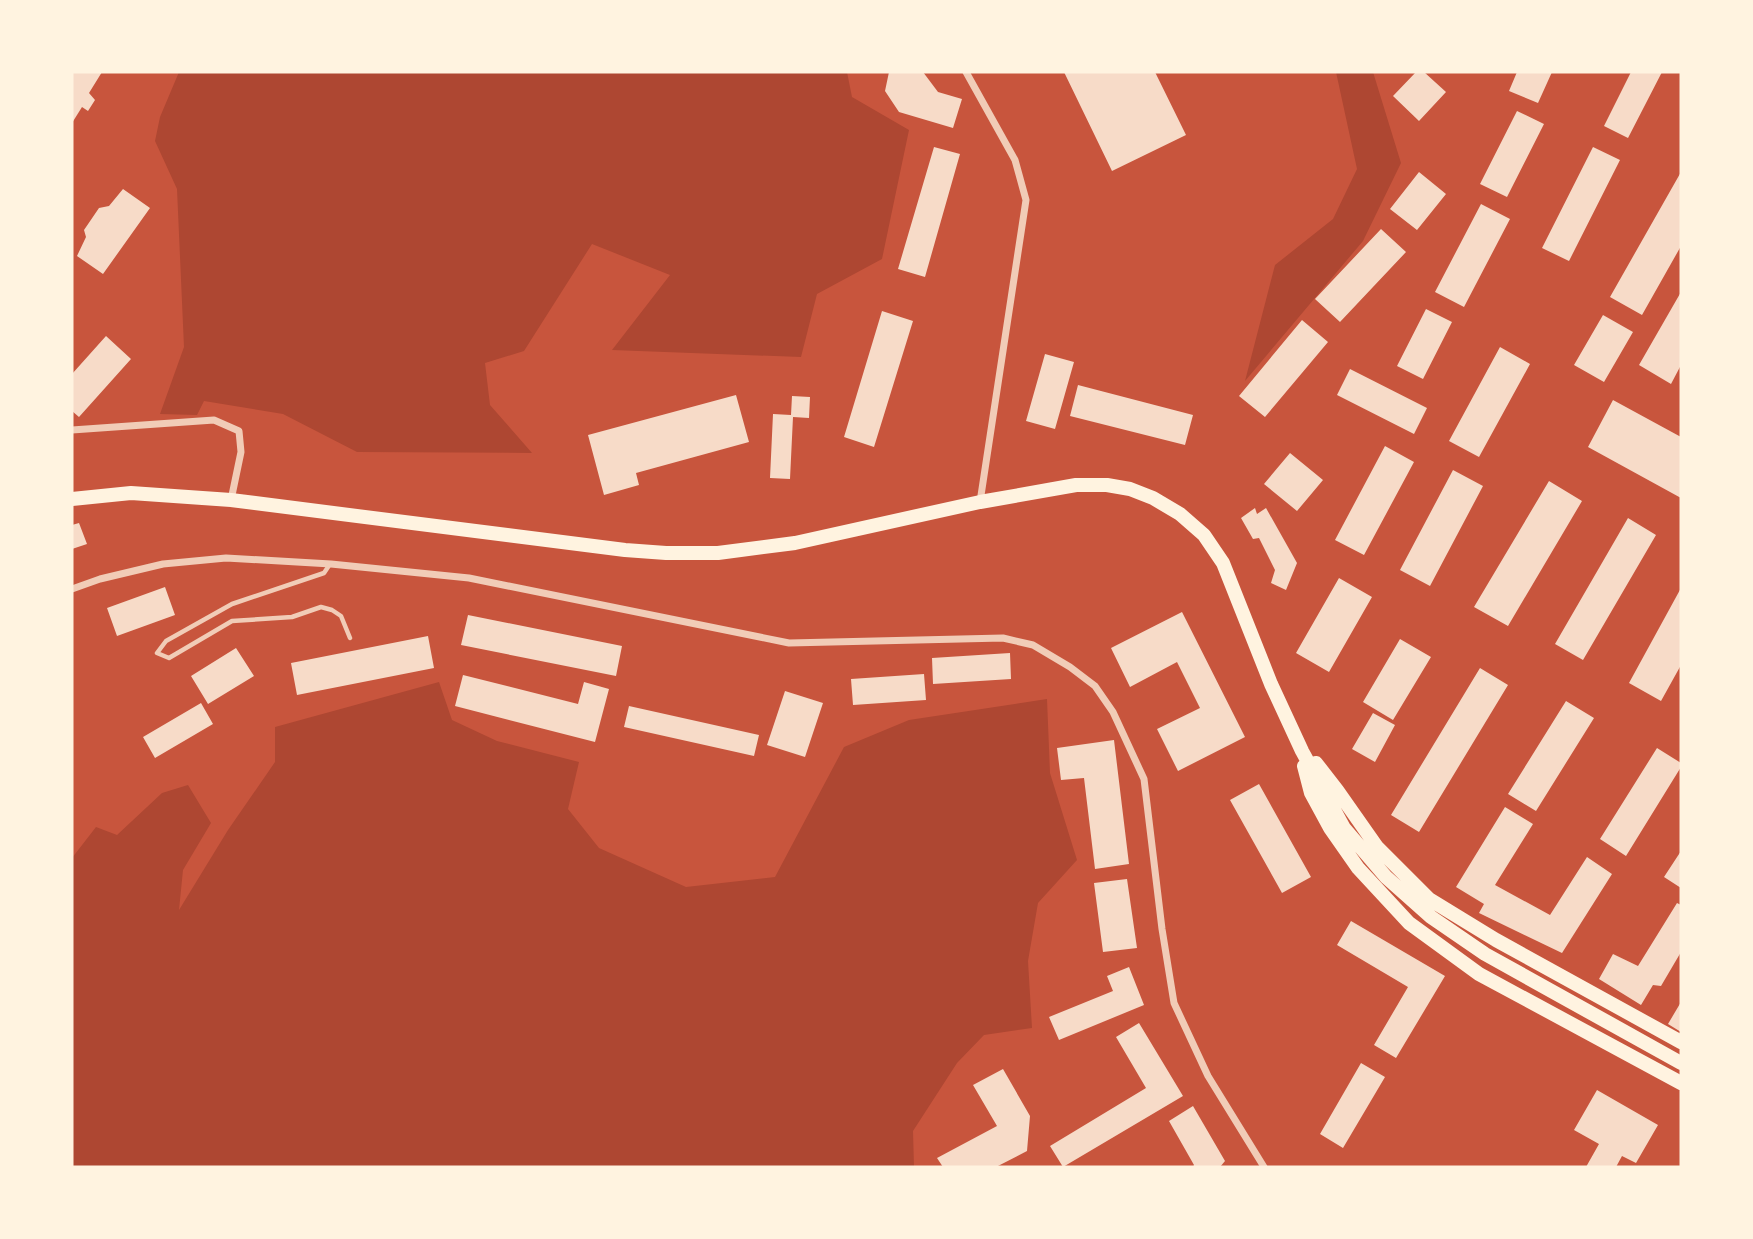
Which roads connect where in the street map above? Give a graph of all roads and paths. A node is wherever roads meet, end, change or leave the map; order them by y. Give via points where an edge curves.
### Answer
1 (966, 72) edge
2 (72, 430) edge
3 (72, 499) edge
4 (231, 500) junction
5 (980, 502) junction
6 (331, 564) junction
7 (72, 589) edge
8 (350, 638) dead end
9 (1302, 751) junction
10 (1681, 1042) edge
11 (1681, 1063) edge
12 (1681, 1083) edge
13 (1264, 1167) edge

1 - 5 street via 1015,159 1026,200
2 - 4 street via 214,421 239,431
3 - 4 main road via 131,493
4 - 5 main road via 666,553 718,553 795,543
5 - 9 main road via 1076,485 1107,485 1153,498 1180,514 1204,535 1223,563
6 - 7 street via 226,558 163,564
6 - 8 lane via 324,573 232,604 166,641 157,653 169,659 232,621 292,617 321,607 341,617
6 - 13 street via 469,578 789,643 1003,638 1033,645 1070,667 1095,686 1113,712 1144,779 1174,1003 1208,1076
9 - 10 main road via 1321,768 1377,846 1429,899
9 - 11 main road via 1344,828 1386,877 1431,917 1485,954
9 - 12 main road via 1311,793 1330,828 1358,868 1409,923 1479,974

